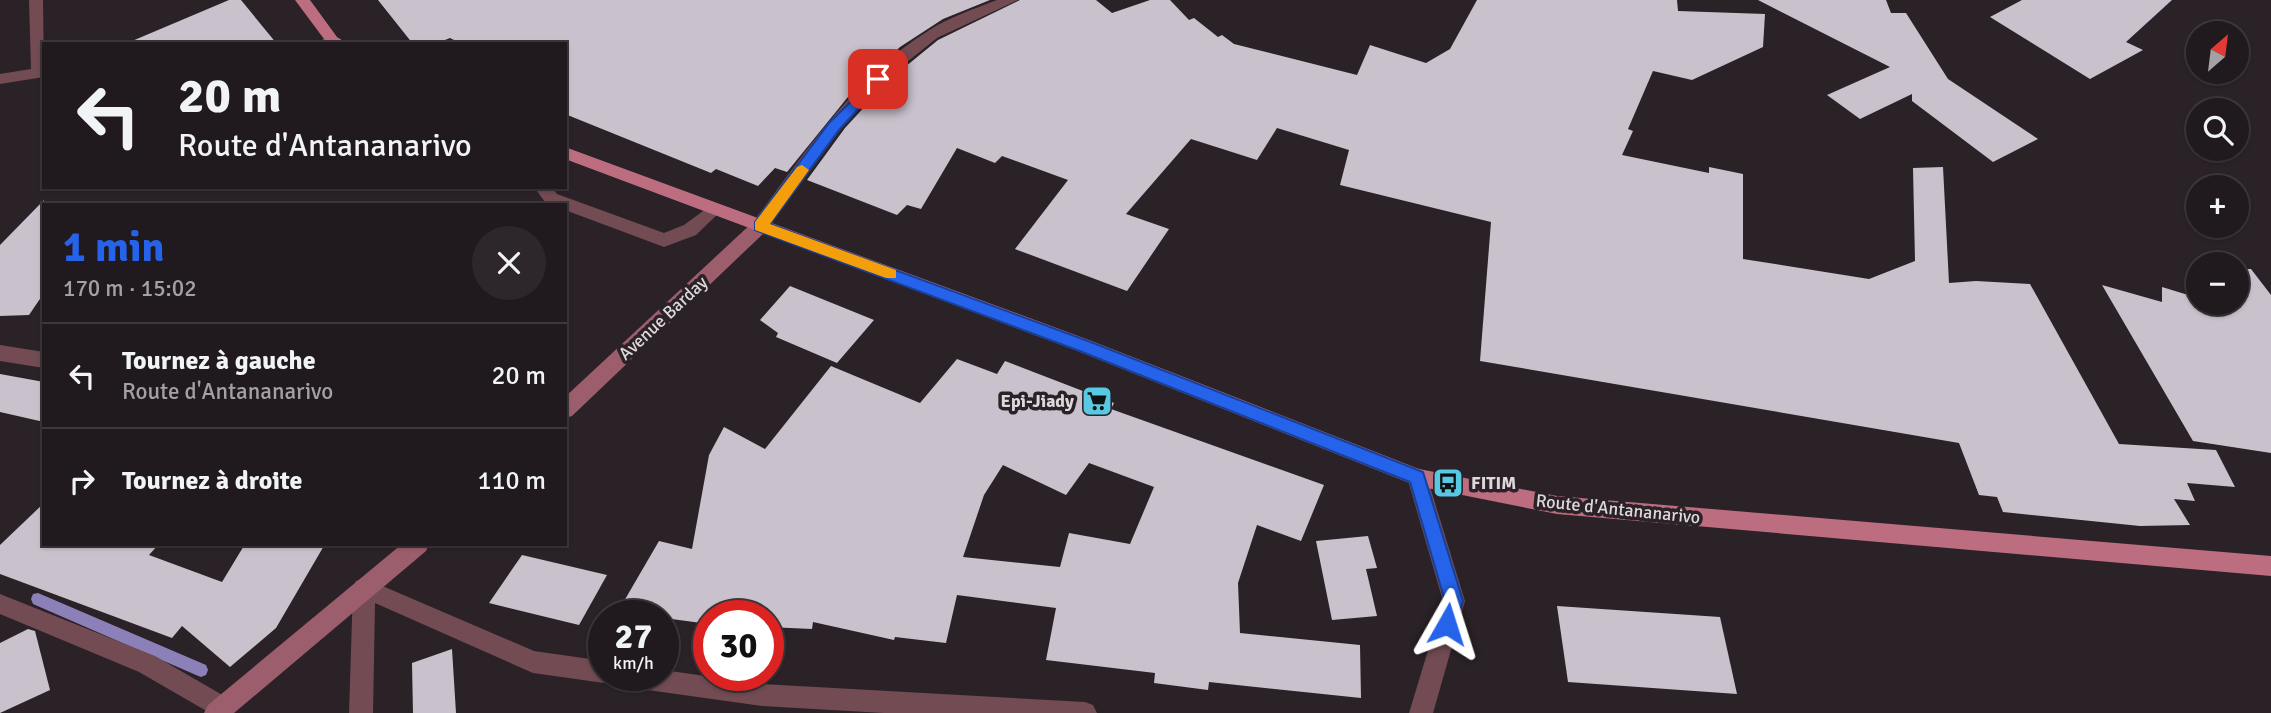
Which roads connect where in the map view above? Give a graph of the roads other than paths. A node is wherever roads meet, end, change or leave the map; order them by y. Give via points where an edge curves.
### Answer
1 (36, 0) edge
2 (302, 0) edge
3 (1011, 0) edge
4 (331, 42) edge
5 (41, 72) edge
6 (0, 79) edge
7 (567, 154) edge
8 (544, 189) edge
9 (564, 203) edge
10 (567, 204) edge
11 (714, 209) junction
12 (760, 226) junction
13 (0, 353) edge
14 (42, 360) edge
15 (567, 408) edge
16 (1417, 477) junction
17 (416, 546) edge
18 (2271, 566) edge
19 (364, 588) junction
20 (0, 604) edge
21 (588, 670) edge
22 (679, 683) edge
23 (219, 710) edge
24 (361, 713) edge
25 (1085, 713) edge
26 (1421, 713) edge

1 - 5 street
2 - 4 main road
3 - 12 street via 933,34 893,63 834,127
5 - 6 street
7 - 11 main road, Route d'Antananarivo
8 - 9 street
10 - 11 street via 664,240 690,230
11 - 12 main road, Route d'Antananarivo
12 - 15 main road, Avenue Barday
12 - 16 main road, Route d'Antananarivo via 1082,345
13 - 14 street
16 - 18 main road, Route d'Antananarivo via 1557,505
16 - 26 street via 1454,601
17 - 19 main road
19 - 21 street via 533,662
19 - 23 main road
19 - 24 street
20 - 23 street via 146,664
22 - 25 street via 762,695

